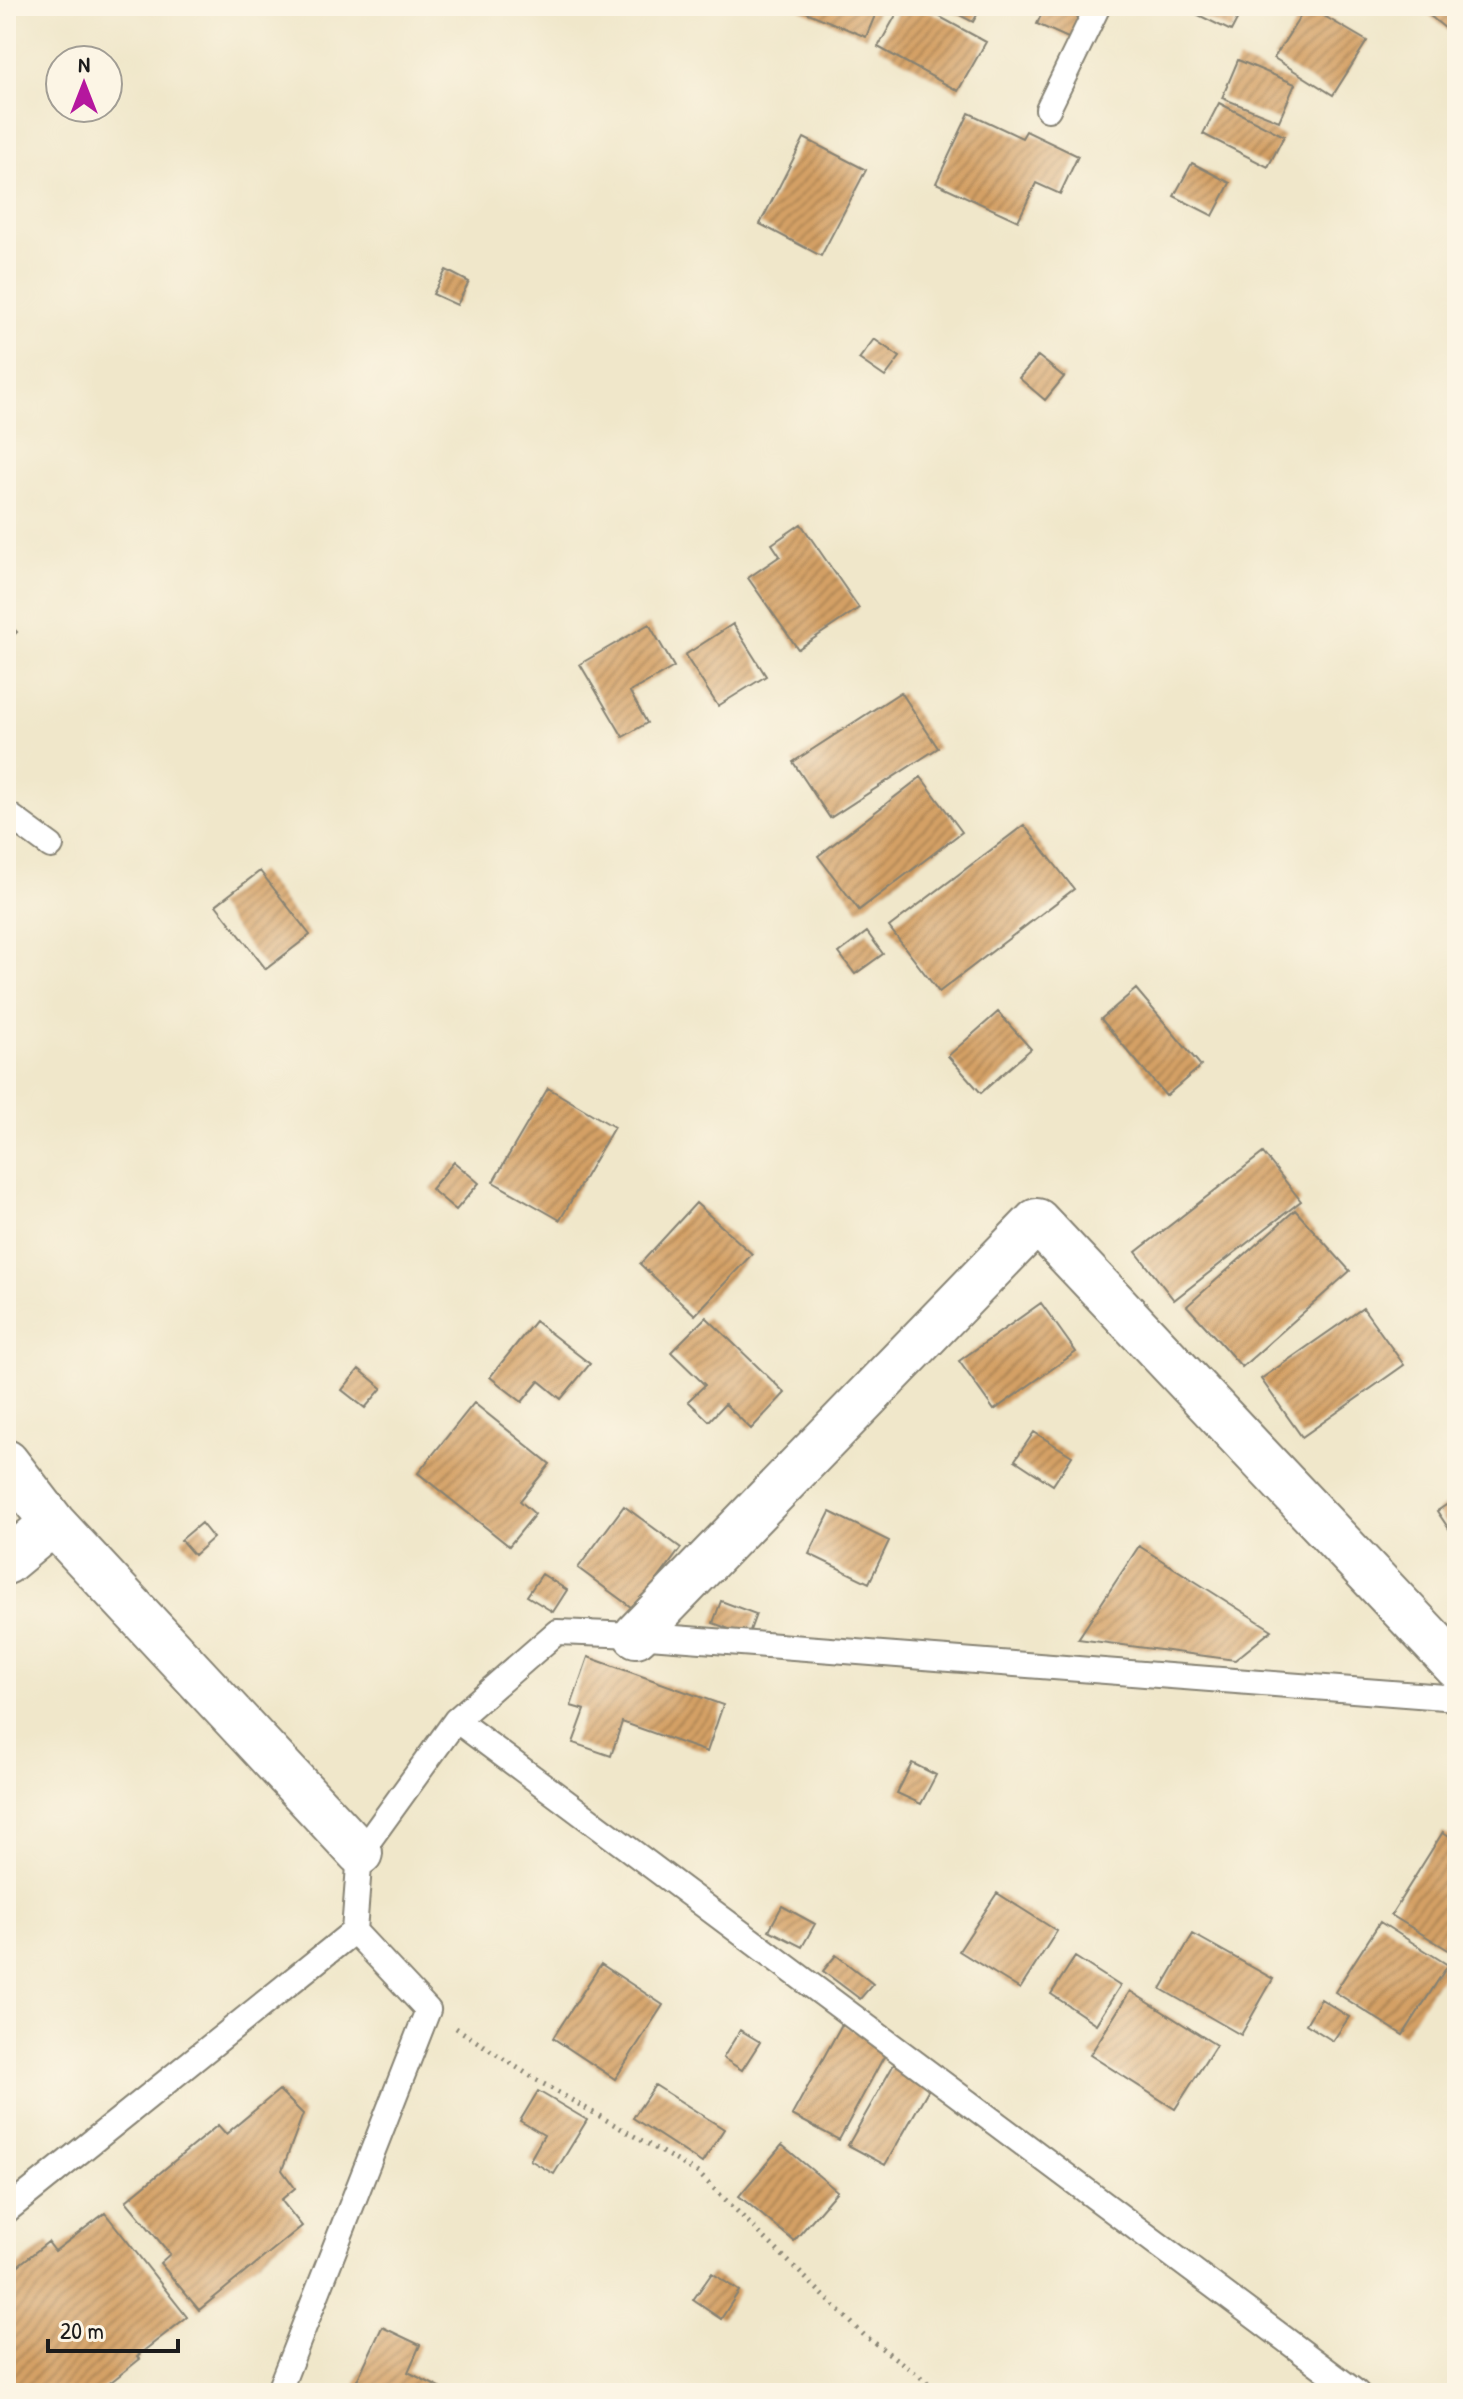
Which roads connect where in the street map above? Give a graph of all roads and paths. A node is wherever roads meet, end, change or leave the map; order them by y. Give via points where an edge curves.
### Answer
1 (1098, 6) edge
2 (1048, 109) dead end
3 (6, 813) edge
4 (51, 846) dead end
5 (6, 1462) edge
6 (53, 1523) junction
7 (6, 1562) edge
8 (636, 1635) junction
9 (1457, 1667) edge
10 (1457, 1698) edge
11 (456, 1720) junction
12 (360, 1853) junction
13 (354, 1931) junction
14 (428, 2010) junction
15 (6, 2211) edge
16 (278, 2393) edge
17 (942, 2393) edge
18 (1357, 2393) edge

1 - 2 lane
3 - 4 lane
5 - 6 street
6 - 7 street
6 - 12 street
8 - 9 street via 1037,1221
8 - 10 lane
8 - 11 lane via 557,1632
11 - 12 lane
11 - 18 lane
12 - 13 lane
13 - 14 lane
13 - 15 lane
14 - 16 lane
14 - 17 path via 698,2173 864,2335

